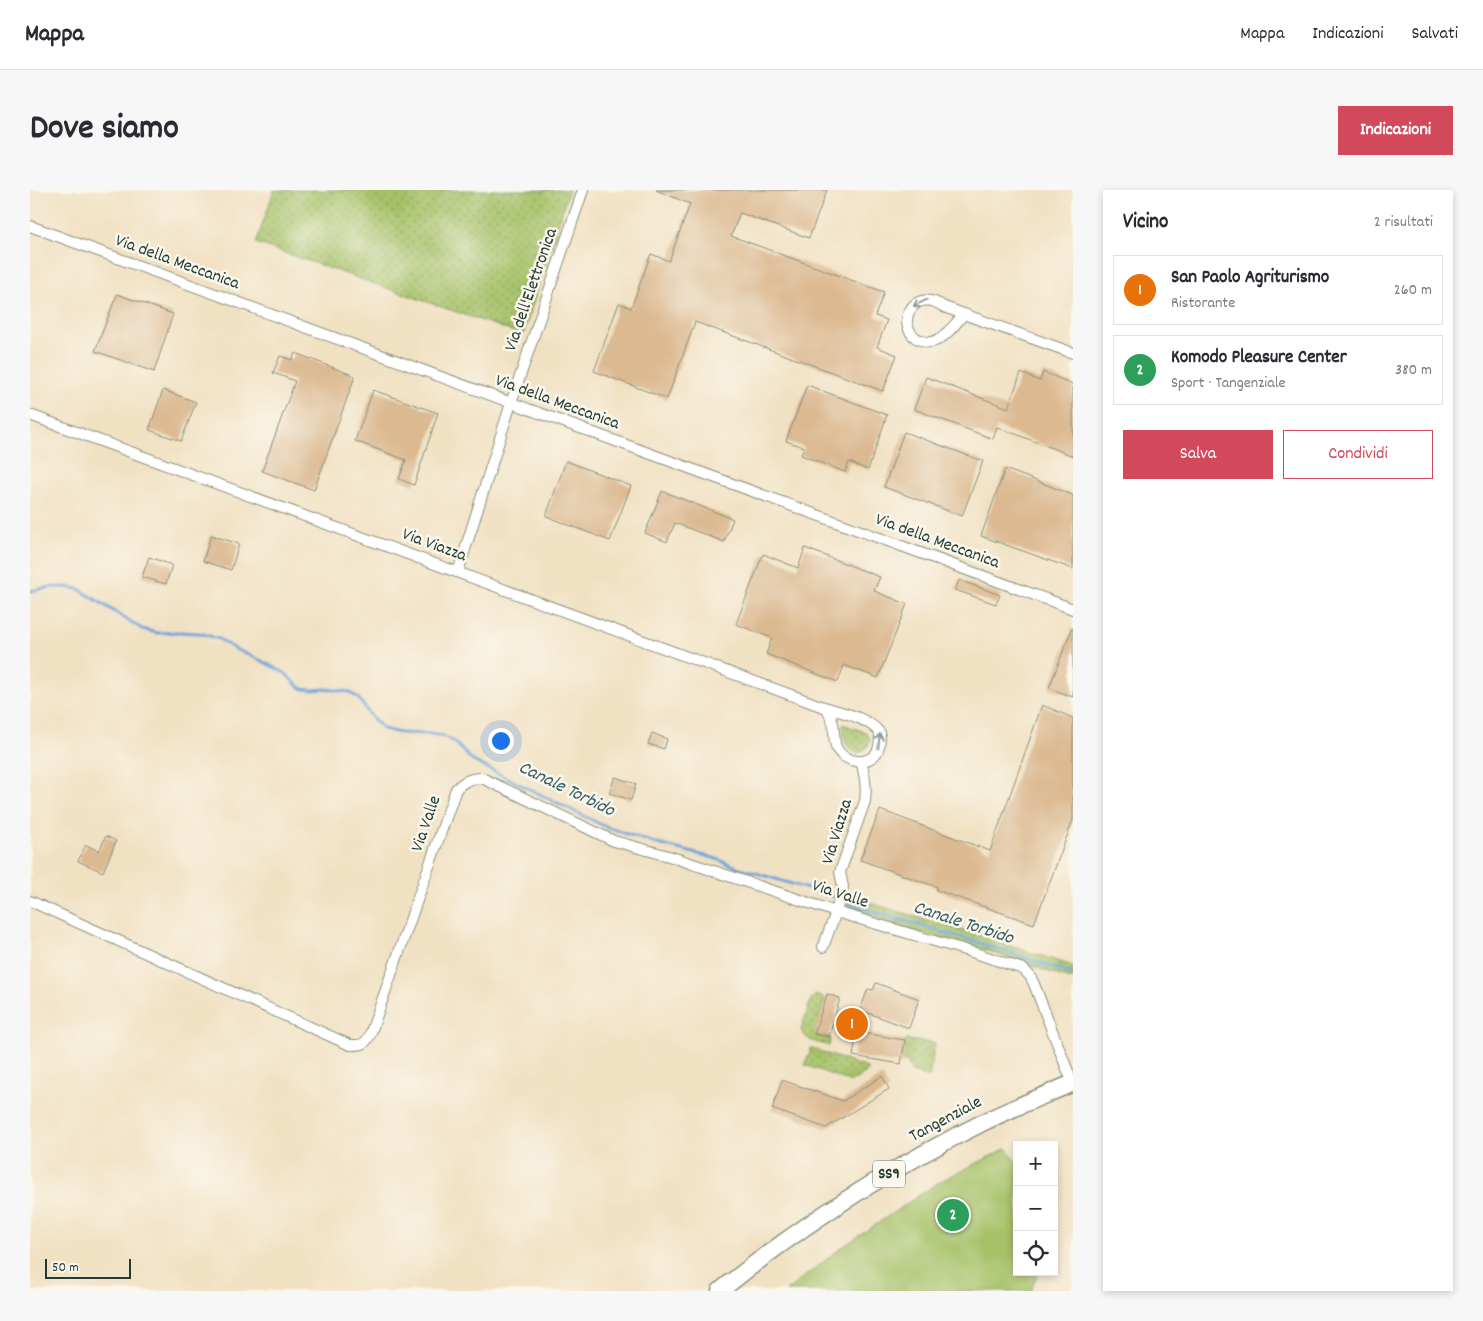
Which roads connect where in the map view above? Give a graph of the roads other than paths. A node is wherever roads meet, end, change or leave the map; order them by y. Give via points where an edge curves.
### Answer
1 (584, 190) edge
2 (30, 226) edge
3 (964, 314) junction
4 (1073, 353) edge
5 (511, 403) junction
6 (30, 415) edge
7 (458, 572) junction
8 (1073, 609) edge
9 (827, 708) junction
10 (861, 762) junction
11 (30, 901) edge
12 (836, 912) junction
13 (823, 947) dead end
14 (1071, 1078) edge
15 (720, 1291) edge

1 - 5 street, Via dell'Elettronica
2 - 5 street, Via della Meccanica
3 -> 3 street via 936,301 926,300 911,308 908,328 916,338 934,341
3 - 4 street
5 - 7 street, Via dell'Elettronica
5 - 8 street, Via della Meccanica
6 - 7 street, Via Viazza
7 - 9 street, Via Viazza
9 - 10 street via 837,748 850,760
10 -> 9 street, Via Viazza via 876,752 880,733 865,720
10 - 12 street, Via Viazza via 866,784 865,801 840,872 843,887
11 - 12 street, Via Valle via 350,1044 360,1045 370,1035 456,789 472,778 491,782 614,842 672,856
12 - 13 street, Via Viazza
12 - 14 street, Via Valle via 1023,969 1030,976
14 - 15 main road, Tangenziale / SS9 via 929,1150 877,1181 797,1232

